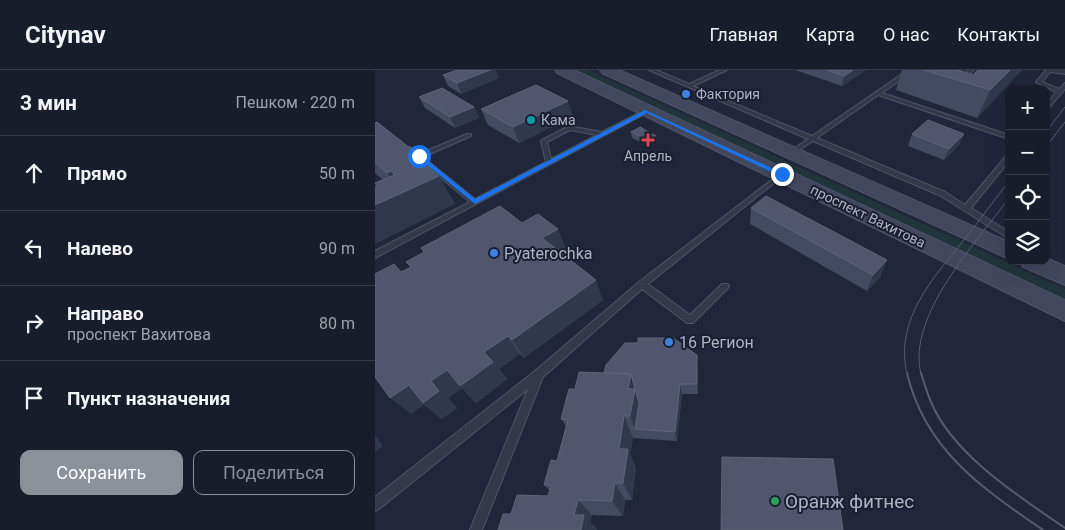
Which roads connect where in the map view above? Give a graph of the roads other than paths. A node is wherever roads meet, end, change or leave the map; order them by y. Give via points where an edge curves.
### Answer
1 (562, 70) edge
2 (607, 70) edge
3 (652, 70) edge
4 (724, 70) edge
5 (910, 70) edge
6 (971, 70) edge
7 (1049, 70) edge
8 (1065, 72) edge
9 (919, 73) dead end
10 (956, 84) edge
11 (690, 85) junction
12 (1065, 85) edge
13 (1060, 92) junction
14 (877, 93) junction
15 (1050, 104) edge
16 (647, 111) junction
17 (604, 134) junction
18 (469, 135) dead end
19 (1005, 136) edge
20 (812, 139) junction
21 (404, 144) edge
22 (791, 154) junction
23 (419, 156) junction
24 (1005, 161) edge
25 (549, 162) junction
26 (782, 174) junction
27 (475, 202) junction
28 (967, 208) junction
29 (1005, 233) edge
30 (1005, 250) edge
31 (375, 255) edge
32 (1050, 264) edge
33 (1041, 265) edge
34 (1065, 275) edge
35 (641, 284) junction
36 (725, 286) dead end
37 (1065, 312) edge
38 (539, 374) junction
39 (375, 505) edge
40 (476, 530) edge

1 - 16 main road, проспект Вахитова
2 - 22 main road, проспект Вахитова
3 - 11 lane
4 - 11 lane
5 - 9 lane
5 - 14 lane
6 - 10 lane
7 - 8 lane
7 - 13 lane via 1039,82
11 - 20 lane
12 - 13 lane
13 - 15 lane
14 - 19 lane
14 - 20 lane
16 - 17 lane
16 - 26 main road, проспект Вахитова
17 - 25 lane
17 - 25 lane via 569,128 544,141
18 - 23 lane
20 - 22 lane
20 - 28 lane via 943,194
21 - 23 lane
22 - 30 main road, проспект Вахитова
23 - 27 lane
24 - 28 lane
25 - 27 lane
26 - 35 lane
26 - 37 main road, проспект Вахитова
27 - 31 lane
28 - 29 lane
32 - 34 lane
33 - 34 main road
35 - 36 lane via 690,320
35 - 38 lane
38 - 39 lane
38 - 40 lane

